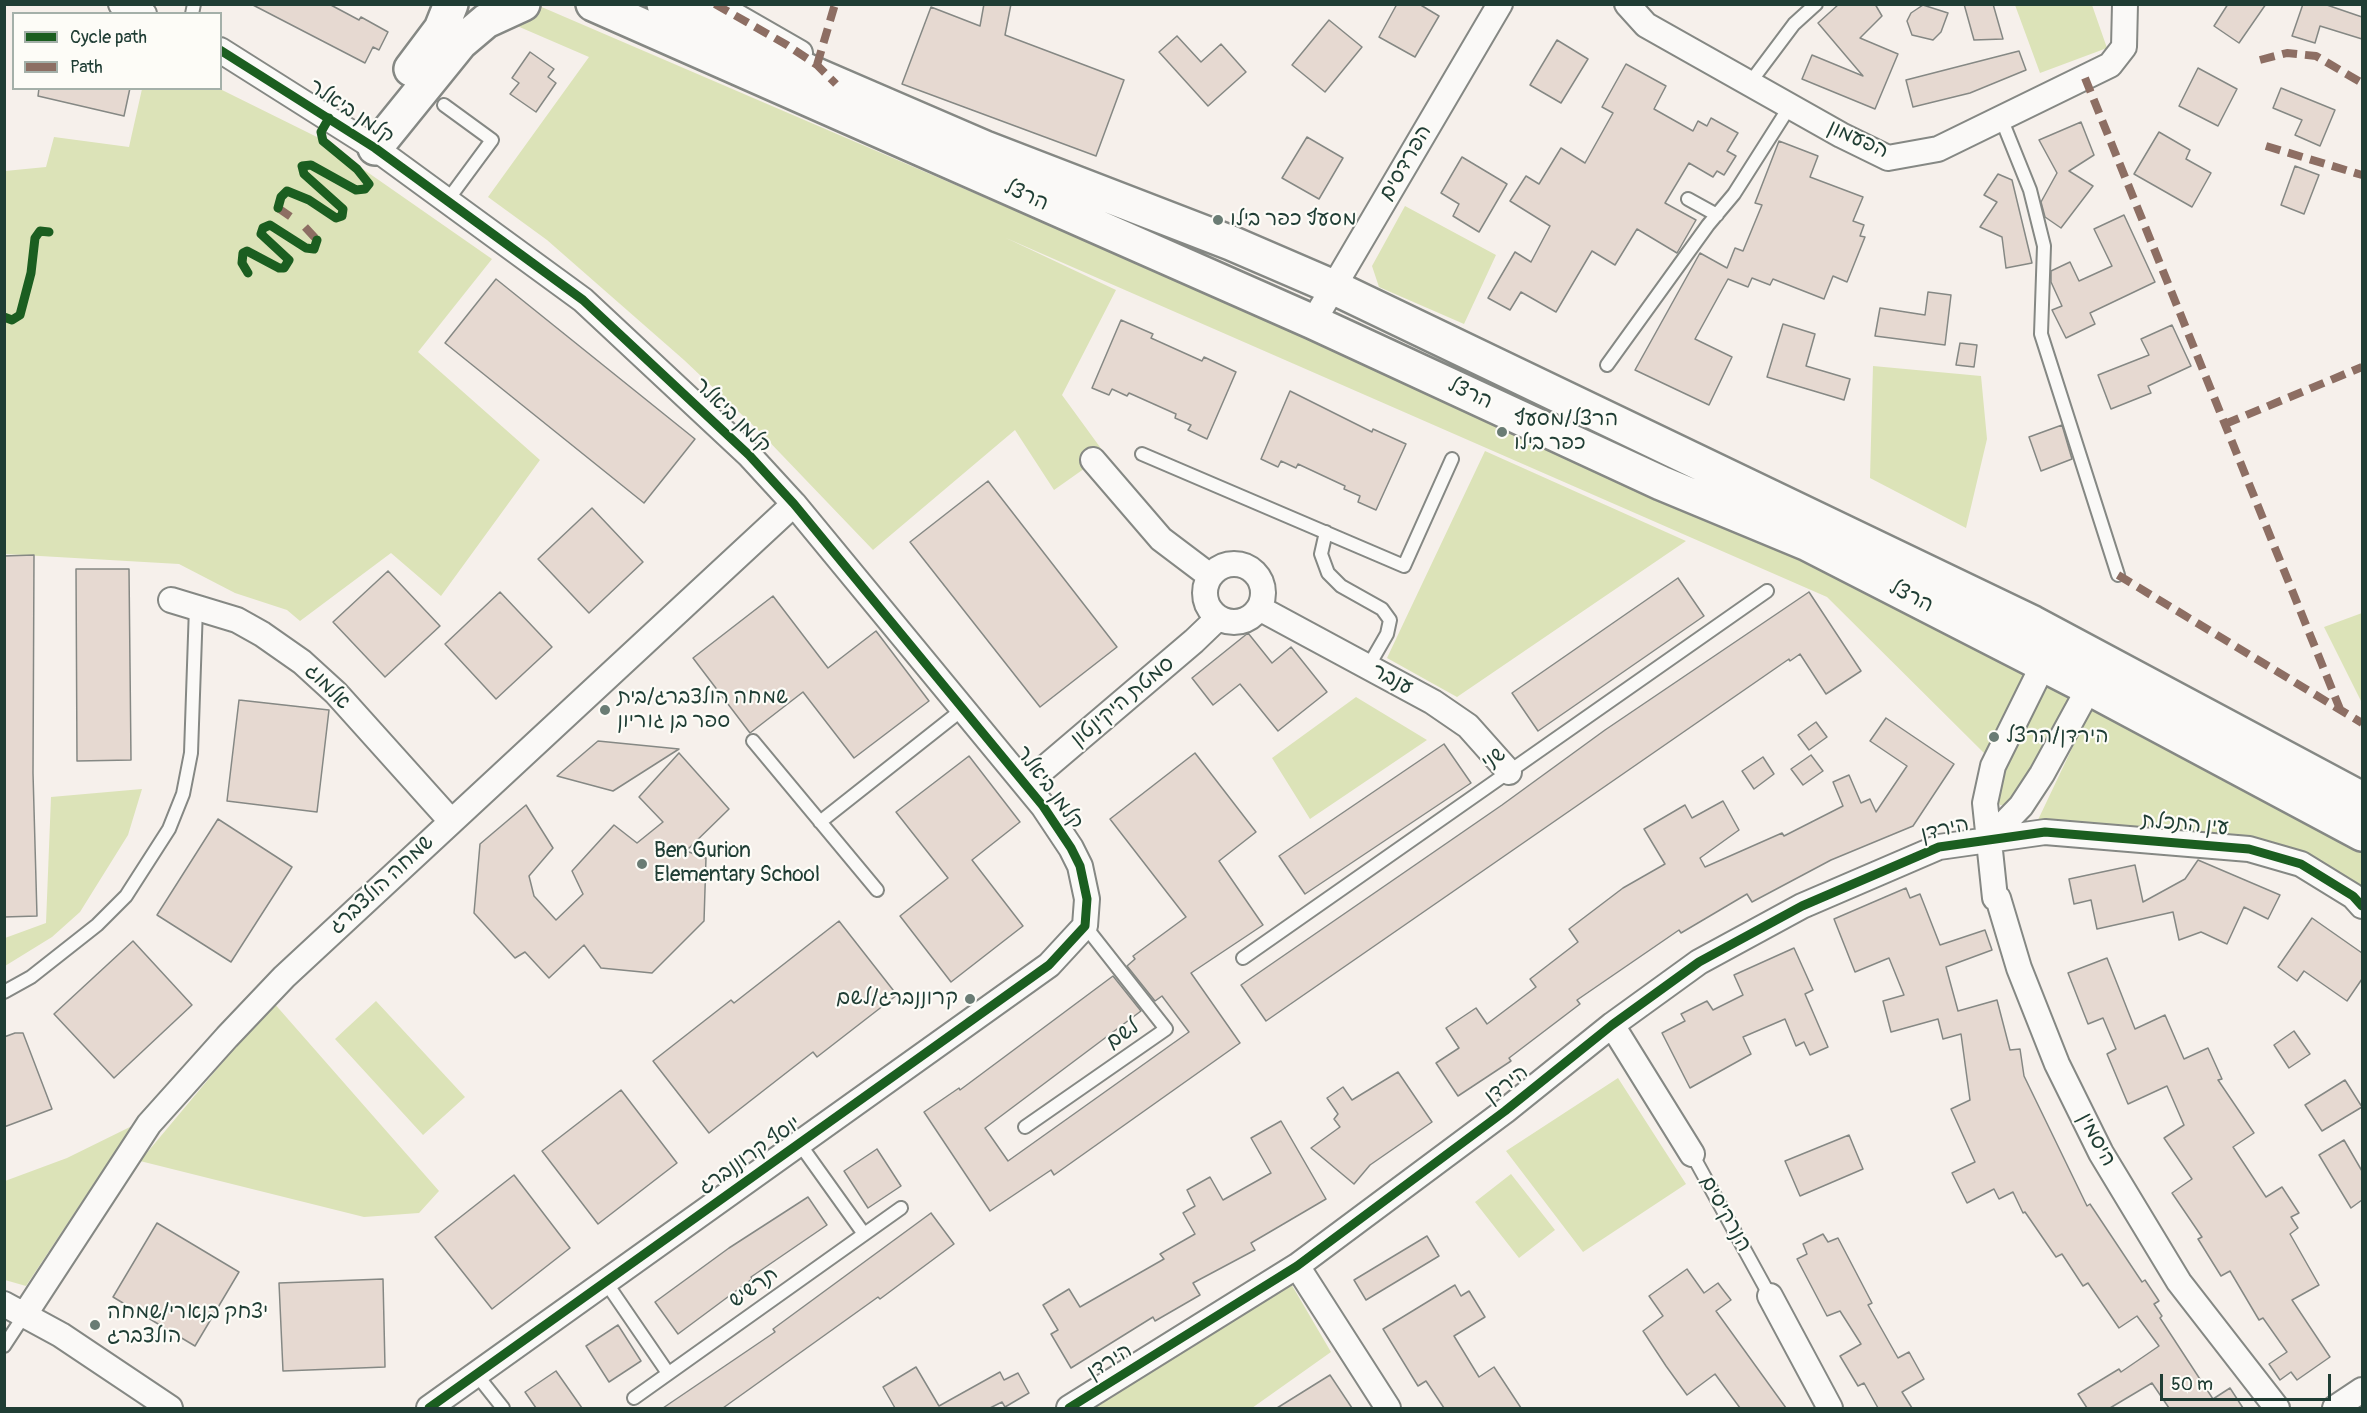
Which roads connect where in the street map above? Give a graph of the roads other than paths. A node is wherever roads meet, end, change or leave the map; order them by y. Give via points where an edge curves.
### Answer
1 (121, 4) edge
2 (451, 4) edge
3 (478, 4) edge
4 (523, 4) edge
5 (593, 4) edge
6 (664, 4) edge
7 (715, 4) edge
8 (1500, 4) edge
9 (1627, 4) edge
10 (1816, 4) edge
11 (2125, 4) edge
12 (139, 12) edge
13 (460, 43) junction
14 (222, 51) edge
15 (836, 84) junction
16 (1749, 84) junction
17 (444, 105) dead end
18 (1790, 106) junction
19 (2001, 118) junction
20 (366, 143) junction
21 (1688, 199) dead end
22 (447, 201) junction
23 (1717, 215) junction
24 (1333, 287) junction
25 (1313, 322) junction
26 (1607, 365) dead end
27 (1142, 454) dead end
28 (1452, 459) dead end
29 (1093, 460) dead end
30 (794, 504) junction
31 (1326, 532) junction
32 (2118, 574) dead end
33 (1210, 576) junction
34 (1767, 591) dead end
35 (171, 600) dead end
36 (196, 607) junction
37 (1259, 608) junction
38 (1218, 618) junction
39 (2043, 665) junction
40 (1368, 667) junction
41 (2090, 688) junction
42 (963, 709) junction
43 (753, 741) dead end
44 (1509, 772) junction
45 (1026, 784) junction
46 (2362, 799) edge
47 (451, 822) junction
48 (820, 822) junction
49 (2362, 834) edge
50 (1990, 838) junction
51 (877, 890) dead end
52 (2362, 906) edge
53 (1085, 926) junction
54 (1243, 958) dead end
55 (4, 992) edge
56 (1612, 1025) junction
57 (1025, 1127) dead end
58 (800, 1143) junction
59 (1692, 1154) joint
60 (901, 1208) dead end
61 (864, 1234) junction
62 (1297, 1266) junction
63 (605, 1281) junction
64 (1770, 1296) joint
65 (15, 1309) edge
66 (4, 1346) edge
67 (668, 1373) junction
68 (476, 1374) junction
69 (2362, 1390) edge
70 (634, 1398) dead end
71 (170, 1408) edge
72 (429, 1408) edge
73 (503, 1408) edge
74 (1069, 1408) edge
75 (1388, 1408) edge
76 (1830, 1408) edge
77 (2277, 1408) edge
78 (2335, 1408) edge

1 - 12 street
2 - 20 main road via 441,29
3 - 13 main road
4 - 13 main road via 486,21
5 - 25 main road, הרצל
6 - 15 main road, הרצל
7 - 15 street via 787,45 817,65
8 - 24 street, הפרדסים
9 - 16 street, הפעמון via 1646,25
10 - 16 lane via 1794,24
11 - 19 street, הפעמון via 2124,47 2110,65
13 - 20 main road
14 - 20 street, קלמן ביאלר
15 - 24 main road, הרצל via 1004,156
16 - 18 street, הפעמון
17 - 22 lane via 492,140
18 - 19 street, הפעמון via 1888,158 1938,149
18 - 23 lane
19 - 32 lane via 2030,190 2044,246 2041,333
20 - 22 street, קלמן ביאלר
21 - 23 lane
22 - 30 street, קלמן ביאלר via 583,300 749,455
23 - 26 lane
24 - 25 street, הפרדסים
24 - 46 main road, הרצל via 2042,627
25 - 39 main road, הרצל via 1661,483 1808,544
27 - 31 lane
28 - 31 lane via 1404,566
29 - 33 street via 1161,539
30 - 42 street, קלמן ביאלר
30 - 47 street, שמחה הולצברג
31 - 40 lane via 1321,554 1328,573 1341,586 1382,609 1390,620 1387,634
33 - 37 street via 1226,565 1236,564 1253,571 1262,586
33 - 38 street via 1204,594
34 - 44 lane, שני
35 - 36 street, אלמוג
36 - 47 street, אלמוג via 237,621 302,662 336,693
36 - 55 lane via 191,753 183,794 169,829 126,896 97,925 31,977
37 - 38 street via 1245,620
37 - 40 street, ענבר
38 - 45 street, סמטת היקינטון
39 - 41 main road, הרצל
39 - 50 street, היסמין via 1993,766 1985,803
40 - 44 street, ענבר via 1468,726
41 - 49 main road, הרצל
41 - 50 street via 2021,806
42 - 45 street, קלמן ביאלר
42 - 48 lane
43 - 48 lane
44 - 54 lane, שני
45 - 53 street, קלמן ביאלר via 1063,832 1080,866 1087,898
47 - 65 street, שמחה הולצברג via 284,977 186,1080 149,1124
48 - 51 lane
50 - 52 street, עין התכלת via 2045,832 2249,849 2301,864 2344,889
50 - 56 street, הירדן via 1939,847 1802,906 1700,962
50 - 77 street, היסמין via 1995,898 2067,1086 2101,1153 2179,1282
53 - 57 lane, לשם via 1166,1029
53 - 58 street, יוסף קרוננברג via 1049,965
56 - 59 street, הנרקיסים
56 - 62 street, הירדן via 1505,1111
58 - 61 lane
58 - 63 street, יוסף קרוננברג
59 - 64 lane, הנרקיסים
60 - 61 lane, תרשיש
61 - 67 lane, תרשיש
62 - 74 street, הירדן
62 - 75 street
63 - 67 lane
63 - 68 street, יוסף קרוננברג
64 - 76 street, הנרקיסים
65 - 66 lane
65 - 71 street
67 - 70 lane, תרשיש
68 - 72 street, יוסף קרוננברג
68 - 73 lane
69 - 78 street

